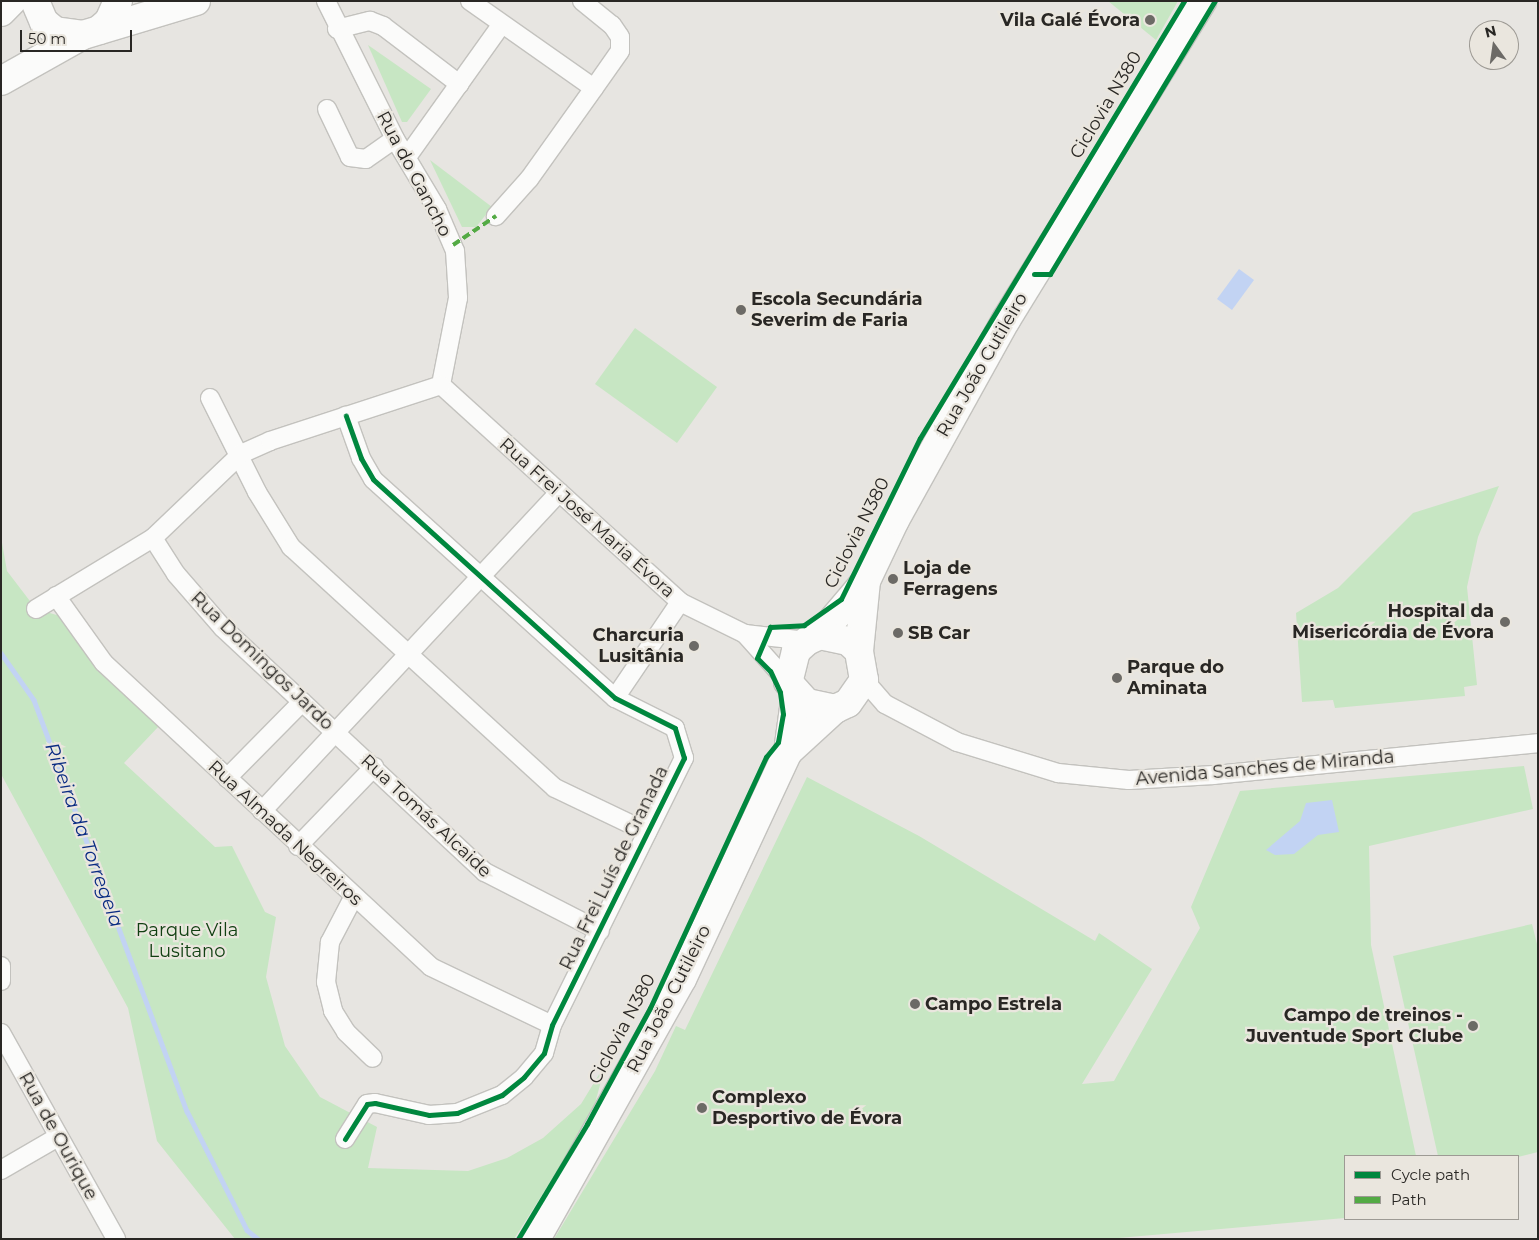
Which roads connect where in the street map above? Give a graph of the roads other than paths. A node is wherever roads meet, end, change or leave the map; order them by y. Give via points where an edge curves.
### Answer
1 (12, 1) edge
2 (35, 1) edge
3 (118, 1) edge
4 (196, 1) edge
5 (326, 1) edge
6 (470, 1) edge
7 (582, 1) edge
8 (1202, 1) edge
9 (1, 12) edge
10 (501, 25) junction
11 (337, 29) junction
12 (91, 33) junction
13 (1, 81) edge
14 (459, 84) junction
15 (594, 88) junction
16 (327, 109) dead end
17 (395, 139) junction
18 (407, 157) junction
19 (496, 216) dead end
20 (441, 385) junction
21 (210, 398) dead end
22 (346, 416) junction
23 (241, 454) junction
24 (559, 492) junction
25 (154, 538) junction
26 (481, 577) junction
27 (866, 581) junction
28 (56, 596) junction
29 (680, 602) junction
30 (36, 609) dead end
31 (745, 634) junction
32 (813, 638) junction
33 (859, 651) junction
34 (409, 656) junction
35 (864, 680) junction
36 (792, 687) junction
37 (615, 698) junction
38 (302, 702) junction
39 (885, 704) junction
40 (841, 706) junction
41 (337, 734) junction
42 (1538, 743) edge
43 (788, 752) junction
44 (374, 767) junction
45 (227, 778) junction
46 (262, 811) junction
47 (648, 832) junction
48 (298, 846) junction
49 (353, 898) junction
50 (600, 931) junction
51 (1, 966) edge
52 (1, 981) edge
53 (552, 1025) junction
54 (1, 1032) edge
55 (373, 1058) dead end
56 (58, 1137) junction
57 (346, 1139) dead end
58 (1, 1170) edge
59 (116, 1239) edge
60 (536, 1239) edge

1 - 9 main road
2 - 12 main road via 44,22 55,31
3 - 12 main road via 109,21
4 - 12 main road
5 - 11 street, Rua do Gancho
6 - 10 street
7 - 15 street via 612,25 620,37 620,51
8 - 27 main road, Rua João Cutileiro via 1006,320 915,482
10 - 14 street
10 - 15 street
11 - 14 street via 365,22 383,26
11 - 17 street, Rua do Gancho
12 - 13 main road
14 - 18 street
15 - 19 street via 529,179
16 - 17 street via 350,157 366,159
17 - 18 street, Rua do Gancho
18 - 20 street, Rua do Gancho via 447,230 458,266 458,298
20 - 22 street
20 - 24 street, Rua Frei José Maria Évora
21 - 23 street
22 - 23 street
22 - 26 street, Rua Frei Luís de Granada via 361,458 373,479
23 - 25 street
23 - 34 street via 257,492 291,547
24 - 26 street
24 - 29 street, Rua Frei José Maria Évora
25 - 28 street
25 - 38 street, Rua Domingos Jardo via 199,603
26 - 34 street
26 - 37 street, Rua Frei Luís de Granada
27 - 32 main road, Rua João Cutileiro
27 - 33 main road, Rua João Cutileiro
28 - 30 street
28 - 45 street, Rua Almada Negreiros via 104,663
29 - 31 street, Rua Frei José Maria Évora
29 - 37 street
31 - 32 street, Rua Frei José Maria Évora
31 - 36 street, Rua Frei José Maria Évora
32 - 33 main road via 842,638
32 - 36 main road, Rua João Cutileiro via 796,651
33 - 35 main road, Rua João Cutileiro
34 - 41 street
34 - 47 street via 555,788
35 - 39 street, Avenida Sanches de Miranda
35 - 40 main road, Rua João Cutileiro
36 - 40 main road via 813,706
36 - 43 main road, Rua João Cutileiro
37 - 47 street, Rua Frei Luís de Granada via 675,728 682,743 684,758
38 - 41 street, Rua Domingos Jardo
38 - 45 street
39 - 40 street, Avenida Sanches de Miranda
39 - 42 street, Avenida Sanches de Miranda via 957,742 1058,772 1129,780 1224,774
40 - 43 main road, Rua João Cutileiro
41 - 44 street, Rua Tomás Alcaide
41 - 46 street
43 - 60 main road, Rua João Cutileiro via 678,988
44 - 48 street
44 - 50 street, Rua Tomás Alcaide via 493,879
45 - 46 street, Rua Almada Negreiros
46 - 48 street, Rua Almada Negreiros
47 - 50 street, Rua Frei Luís de Granada
48 - 49 street, Rua Almada Negreiros
49 - 53 street, Rua Almada Negreiros via 431,967
49 - 55 street via 330,942 326,982 337,1018
50 - 53 street, Rua Frei Luís de Granada
51 - 52 street
53 - 57 street, Rua Frei Luís de Granada via 544,1053 502,1095 457,1113 438,1114 367,1104
54 - 56 street, Rua de Ourique
56 - 58 street
56 - 59 street, Rua de Ourique

